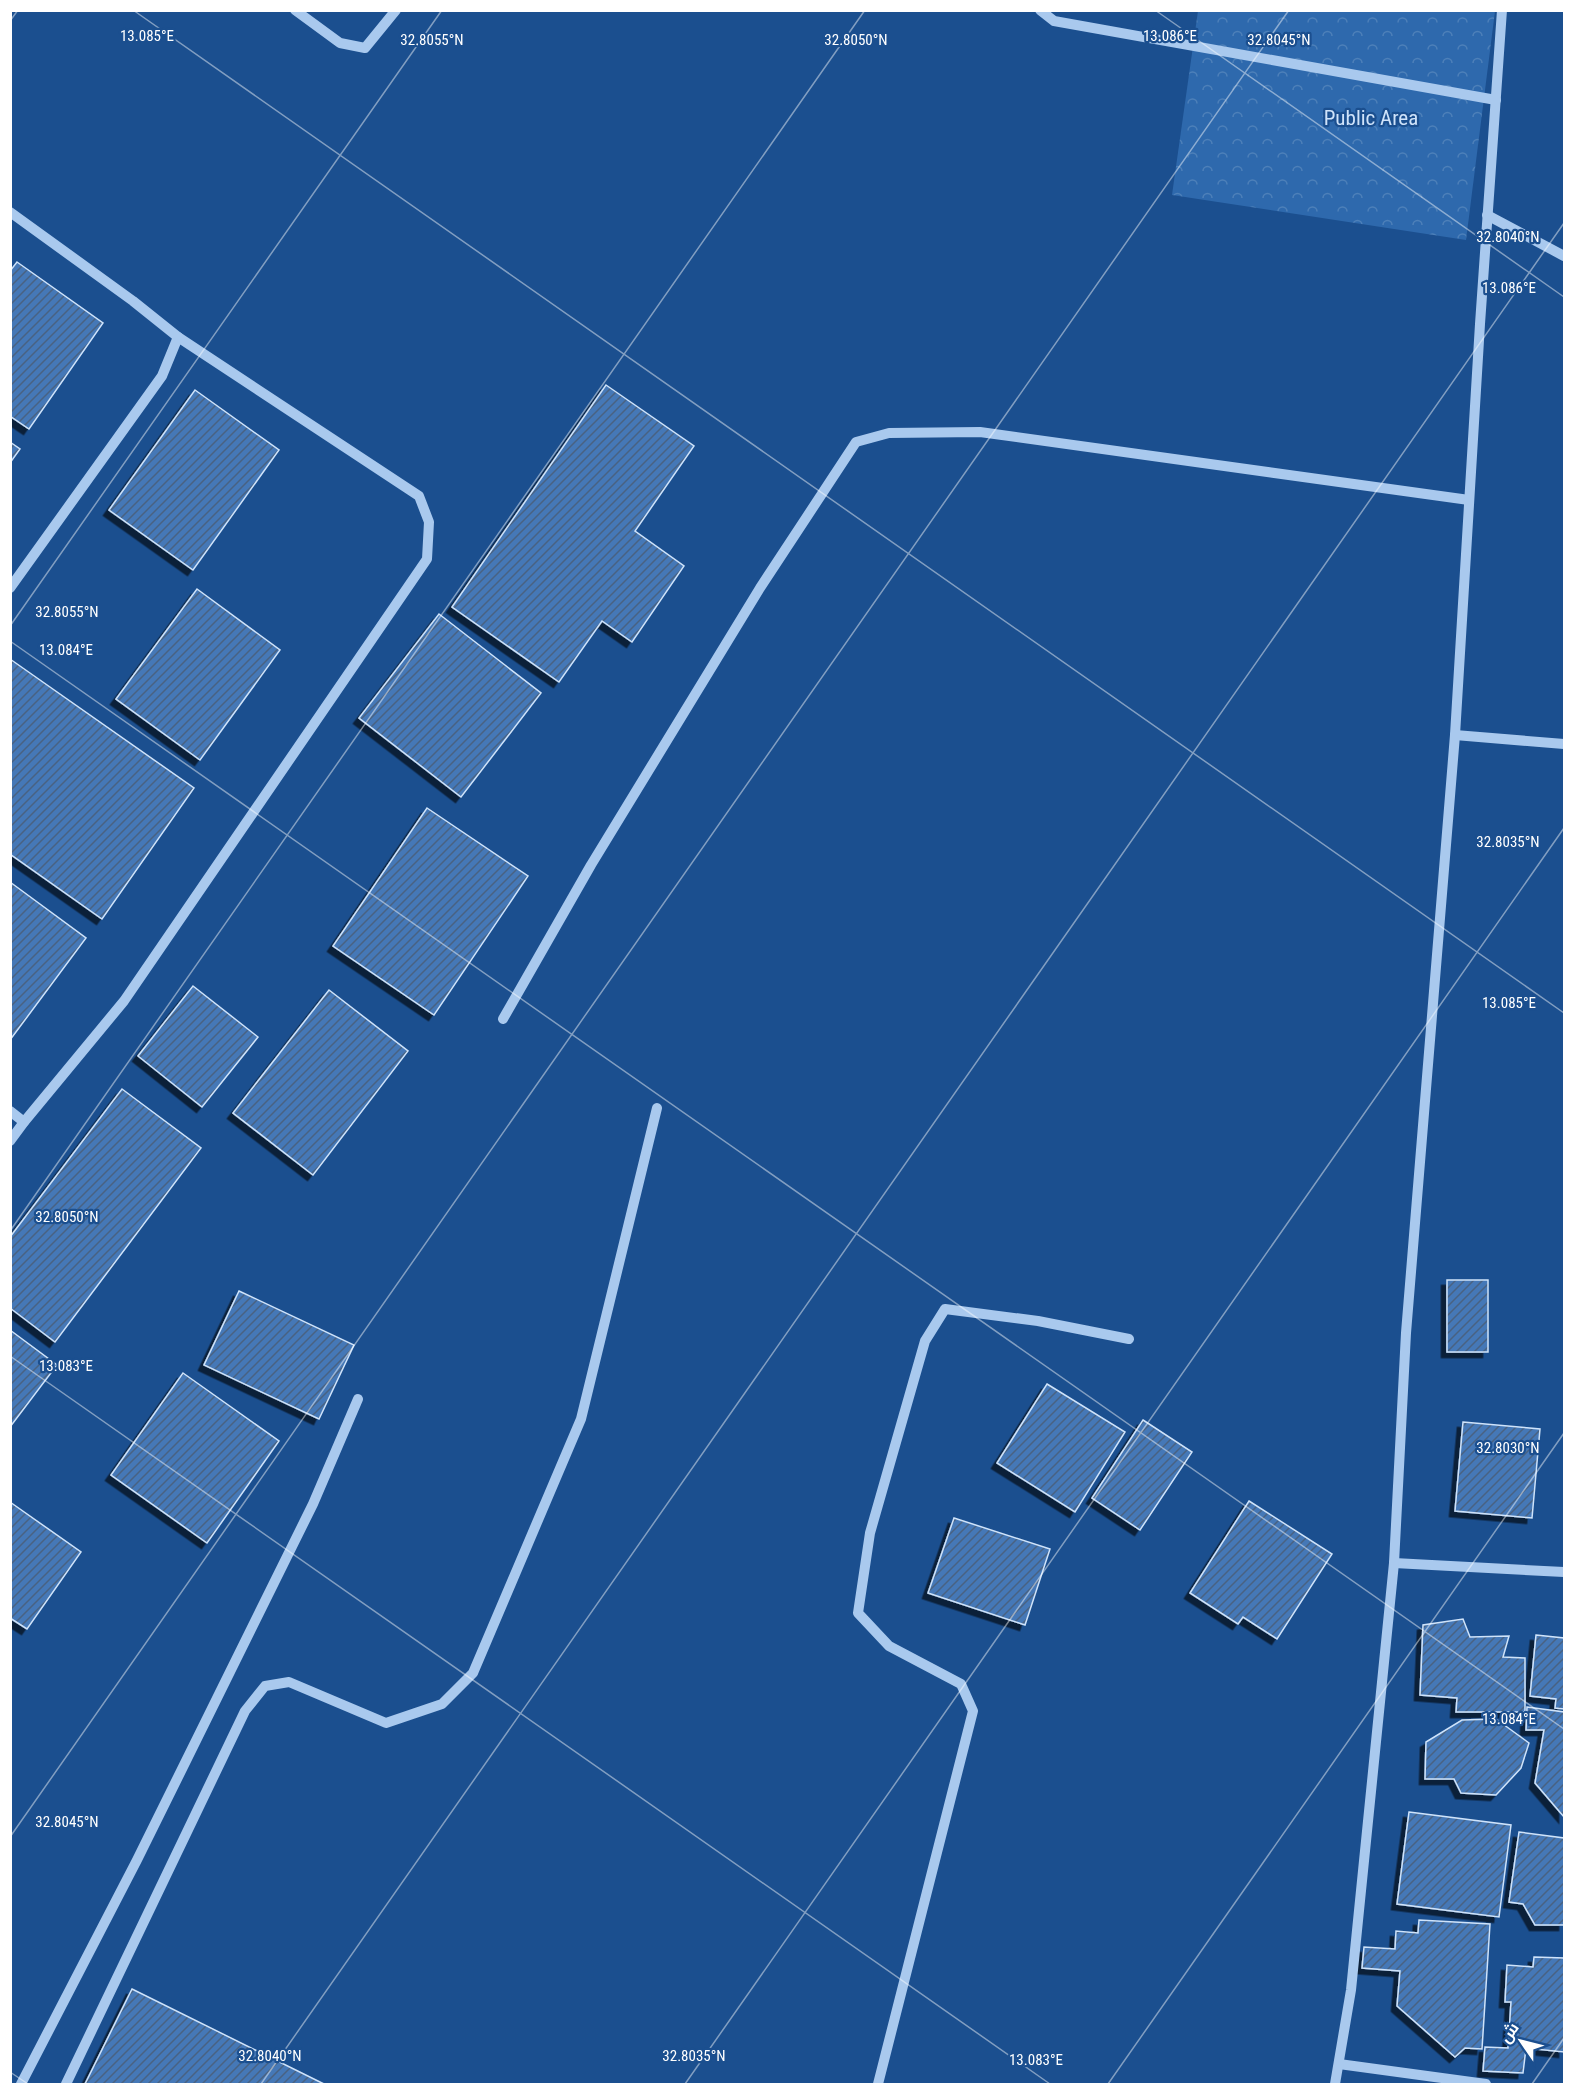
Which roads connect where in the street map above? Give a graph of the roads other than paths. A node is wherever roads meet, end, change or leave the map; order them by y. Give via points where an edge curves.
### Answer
1 (295, 10) edge
2 (396, 10) edge
3 (1040, 10) edge
4 (1502, 10) edge
5 (1496, 100) junction
6 (10, 212) edge
7 (1487, 215) junction
8 (1564, 256) edge
9 (178, 337) junction
10 (1469, 500) junction
11 (10, 588) edge
12 (1455, 735) junction
13 (1564, 744) edge
14 (503, 1019) dead end
15 (657, 1108) dead end
16 (10, 1112) edge
17 (24, 1122) junction
18 (10, 1141) edge
19 (1130, 1339) dead end
20 (358, 1399) dead end
21 (1394, 1563) junction
22 (1564, 1572) edge
23 (1339, 2064) junction
24 (21, 2085) edge
25 (66, 2085) edge
26 (878, 2085) edge
27 (1335, 2085) edge
28 (1486, 2085) edge

1 - 2 street via 340,43 365,48
3 - 5 street via 1054,21
4 - 5 street
5 - 7 street
6 - 9 street
7 - 8 street
7 - 10 street
9 - 11 street via 162,376
9 - 17 street via 419,496 429,522 427,559 124,1001
10 - 12 street
10 - 14 street via 980,432 889,433 856,442 760,588 591,865
12 - 13 street
12 - 21 street via 1406,1333
15 - 25 street via 581,1419 473,1673 441,1704 386,1724 289,1682 265,1686 245,1711
16 - 17 street
17 - 18 street
19 - 26 street via 1038,1321 945,1309 925,1341 870,1533 858,1613 889,1646 961,1684 973,1711
20 - 24 street via 302,1525
21 - 22 street
21 - 23 street via 1351,1990
23 - 27 street
23 - 28 street

